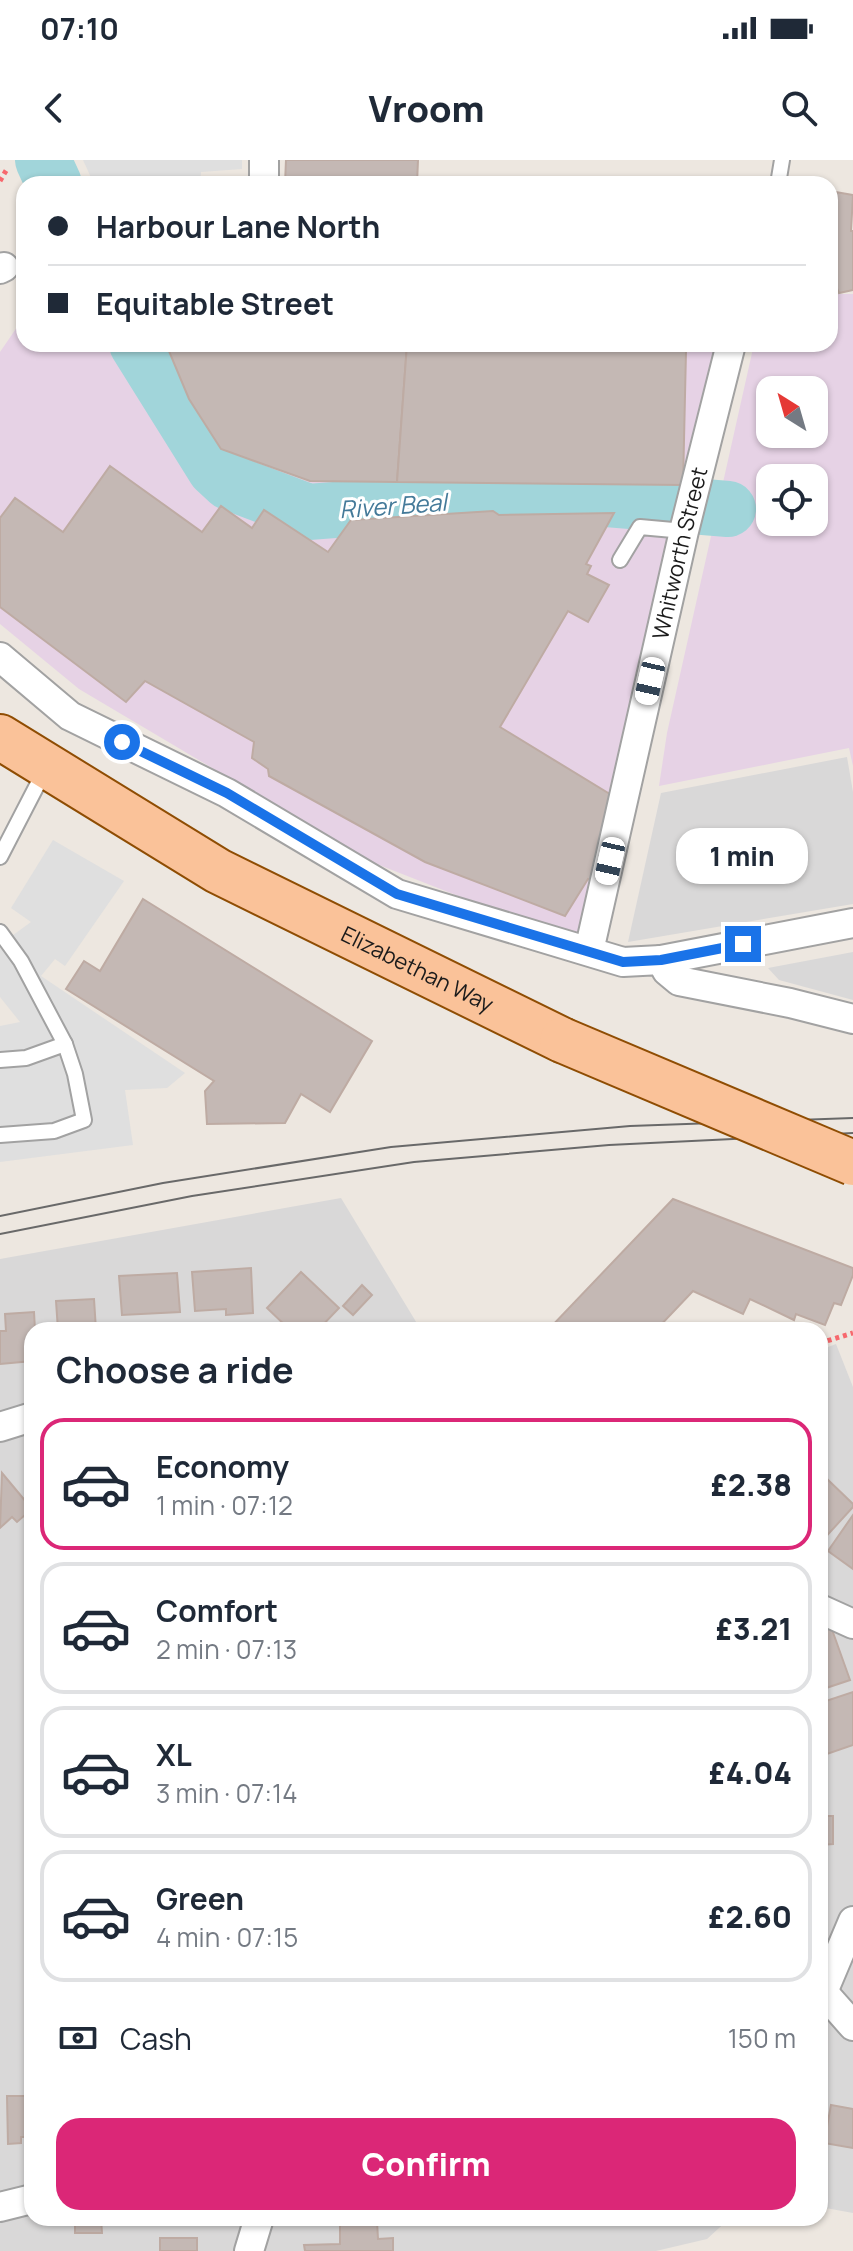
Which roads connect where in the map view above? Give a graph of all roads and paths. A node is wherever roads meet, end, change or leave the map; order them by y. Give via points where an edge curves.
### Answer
1 (7, 169) dead end
2 (0, 181) edge
3 (729, 352) edge
4 (686, 526) junction
5 (620, 560) dead end
6 (0, 657) edge
7 (0, 737) edge
8 (47, 766) junction
9 (0, 857) edge
10 (853, 923) edge
11 (0, 932) edge
12 (589, 951) junction
13 (661, 960) junction
14 (853, 1019) edge
15 (65, 1044) junction
16 (0, 1060) edge
17 (0, 1135) edge
18 (853, 1163) edge
19 (853, 1333) edge
20 (828, 1341) edge
21 (24, 1420) edge
22 (0, 1427) edge
23 (828, 1613) edge
24 (853, 1624) edge
25 (853, 1921) edge
26 (828, 1976) edge
27 (828, 1999) edge
28 (853, 2026) edge
29 (24, 2201) edge
30 (0, 2207) edge
31 (257, 2226) edge
32 (249, 2251) edge

1 - 2 path
3 - 4 street, Whitworth Street
4 - 5 lane via 640,527
4 - 12 street, Whitworth Street
6 - 12 street via 70,716 227,793 397,894
7 - 8 main road, Elizabethan Way
8 - 9 lane
8 - 18 main road, Elizabethan Way, bridge via 218,871 562,1040
10 - 13 street
11 - 15 lane
12 - 13 street via 623,962
13 - 14 street via 679,981
15 - 16 lane via 26,1058
15 - 17 lane via 84,1120 54,1131
19 - 20 path
21 - 22 street
23 - 24 street
25 - 26 street
27 - 28 street
29 - 30 street
31 - 32 street

